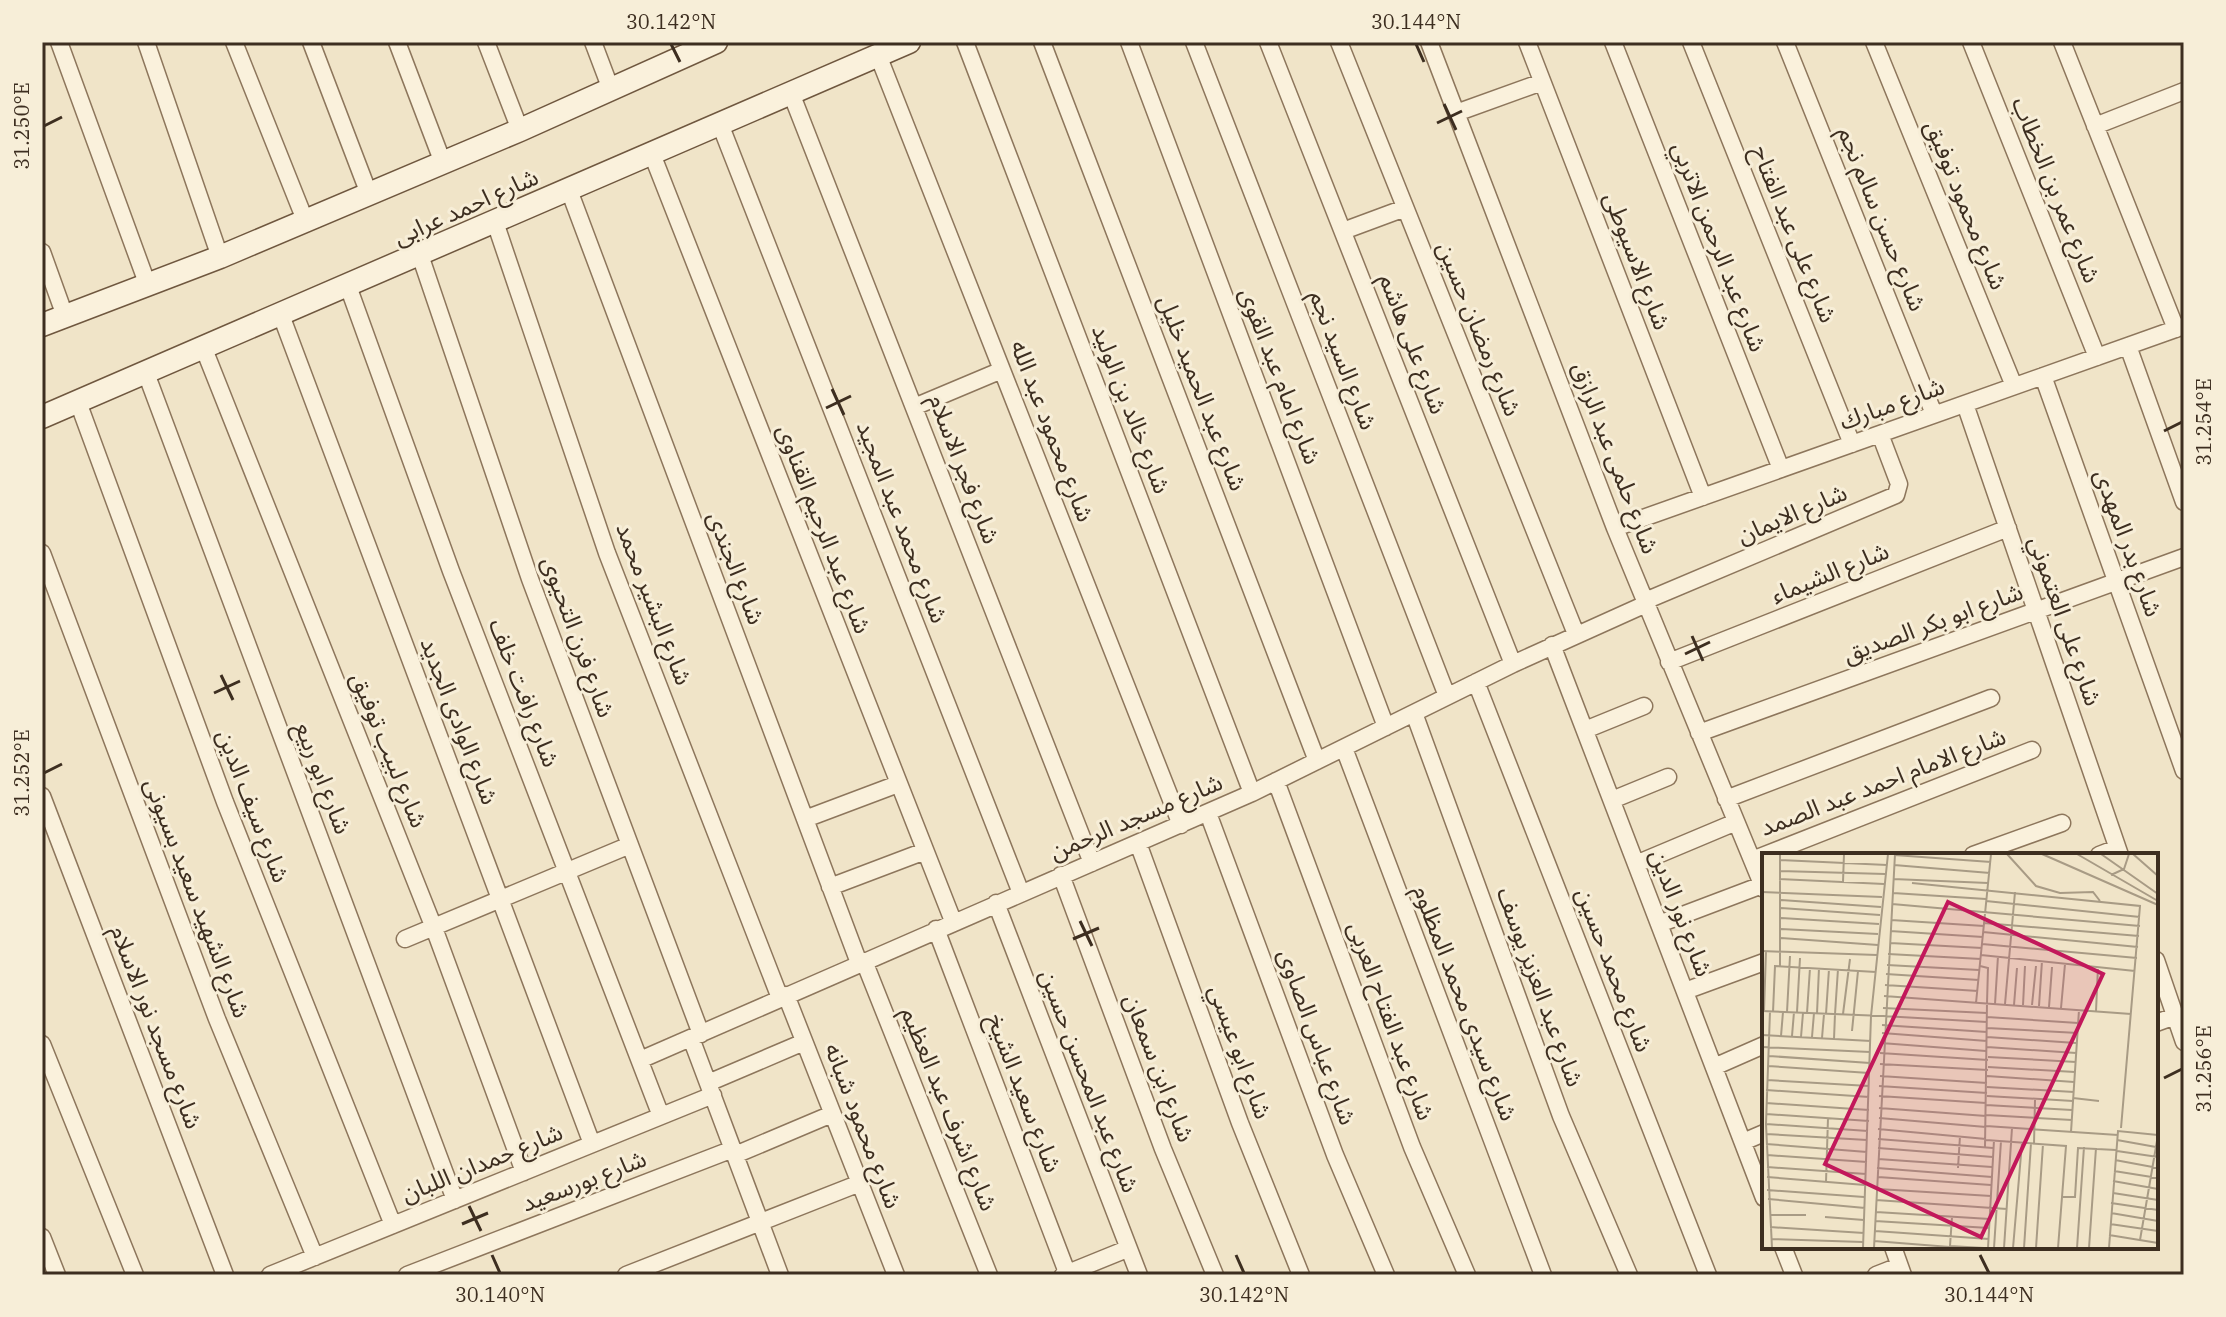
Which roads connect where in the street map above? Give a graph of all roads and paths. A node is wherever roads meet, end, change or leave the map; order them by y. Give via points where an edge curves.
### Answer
1 (59, 42) edge
2 (146, 42) edge
3 (234, 42) edge
4 (311, 42) edge
5 (397, 42) edge
6 (486, 42) edge
7 (593, 42) edge
8 (716, 42) edge
9 (909, 42) edge
10 (965, 42) edge
11 (1042, 42) edge
12 (1129, 42) edge
13 (1194, 42) edge
14 (1268, 42) edge
15 (1339, 42) edge
16 (1429, 42) edge
17 (1527, 42) edge
18 (1613, 42) edge
19 (1691, 42) edge
20 (1785, 42) edge
21 (1874, 42) edge
22 (1971, 42) edge
23 (2062, 42) edge
24 (684, 48) edge
25 (878, 55) junction
26 (1542, 82) junction
27 (610, 87) junction
28 (2184, 91) edge
29 (791, 93) junction
30 (1456, 113) junction
31 (720, 124) junction
32 (2095, 126) junction
33 (520, 130) junction
34 (652, 154) junction
35 (443, 163) junction
36 (569, 190) junction
37 (369, 194) junction
38 (1405, 208) junction
39 (305, 220) junction
40 (495, 222) junction
41 (1343, 231) junction
42 (42, 252) edge
43 (420, 255) junction
44 (220, 257) junction
45 (147, 283) junction
46 (348, 286) junction
47 (281, 315) junction
48 (65, 316) junction
49 (42, 325) edge
50 (2180, 327) edge
51 (2128, 346) junction
52 (204, 349) junction
53 (2097, 357) junction
54 (1002, 370) junction
55 (146, 373) junction
56 (2043, 376) junction
57 (2014, 386) junction
58 (78, 402) junction
59 (1965, 404) junction
60 (914, 407) junction
61 (1934, 414) junction
62 (42, 417) edge
63 (1880, 434) junction
64 (1852, 444) junction
65 (1781, 469) junction
66 (1703, 497) junction
67 (2184, 502) edge
68 (1615, 528) junction
69 (2008, 528) junction
70 (42, 553) edge
71 (2184, 557) edge
72 (2116, 582) junction
73 (1645, 603) junction
74 (2036, 611) junction
75 (1576, 634) junction
76 (1552, 645) junction
77 (1669, 662) junction
78 (1513, 664) junction
79 (1476, 682) junction
80 (1447, 696) junction
81 (1991, 698) dead end
82 (1644, 706) dead end
83 (1414, 713) junction
84 (1386, 727) junction
85 (1585, 730) junction
86 (1699, 733) junction
87 (1344, 748) junction
88 (2032, 750) dead end
89 (1317, 761) junction
90 (2184, 771) edge
91 (1668, 777) dead end
92 (1276, 781) junction
93 (898, 784) junction
94 (1252, 793) junction
95 (42, 796) edge
96 (1726, 799) junction
97 (1612, 800) junction
98 (1208, 813) junction
99 (805, 819) junction
100 (1736, 822) junction
101 (2062, 823) dead end
102 (1181, 825) junction
103 (1138, 843) junction
104 (630, 845) junction
105 (925, 851) junction
106 (2119, 851) edge
107 (1770, 853) edge
108 (1979, 853) edge
109 (1762, 856) edge
110 (1752, 860) junction
111 (1092, 863) junction
112 (1636, 864) junction
113 (567, 872) junction
114 (1061, 875) junction
115 (1762, 885) edge
116 (830, 887) junction
117 (1762, 887) edge
118 (1021, 893) junction
119 (501, 901) junction
120 (996, 903) junction
121 (953, 921) junction
122 (1659, 924) junction
123 (434, 928) junction
124 (936, 929) junction
125 (405, 939) dead end
126 (861, 962) junction
127 (1762, 963) edge
128 (2158, 966) edge
129 (1685, 991) junction
130 (783, 997) junction
131 (2175, 1016) junction
132 (2158, 1022) edge
133 (696, 1036) junction
134 (804, 1042) junction
135 (2184, 1042) edge
136 (1762, 1046) edge
137 (43, 1050) edge
138 (640, 1060) junction
139 (1714, 1067) junction
140 (710, 1089) junction
141 (832, 1114) junction
142 (661, 1116) junction
143 (1762, 1134) edge
144 (1743, 1142) junction
145 (592, 1144) junction
146 (734, 1152) junction
147 (524, 1172) junction
148 (860, 1183) junction
149 (1762, 1193) edge
150 (455, 1200) junction
151 (761, 1223) junction
152 (393, 1225) junction
153 (42, 1237) edge
154 (1127, 1249) junction
155 (1784, 1249) edge
156 (1894, 1249) edge
157 (315, 1257) junction
158 (1901, 1270) edge
159 (1066, 1274) edge
160 (57, 1275) edge
161 (135, 1275) edge
162 (225, 1275) edge
163 (270, 1275) edge
164 (407, 1275) edge
165 (626, 1275) edge
166 (780, 1275) edge
167 (896, 1275) edge
168 (989, 1275) edge
169 (1139, 1275) edge
170 (1215, 1275) edge
171 (1301, 1275) edge
172 (1386, 1275) edge
173 (1467, 1275) edge
174 (1543, 1275) edge
175 (1629, 1275) edge
176 (1708, 1275) edge
177 (1794, 1275) edge
178 (1876, 1275) edge

1 - 45 street
2 - 44 street
3 - 39 street
4 - 37 street
5 - 35 street
6 - 33 street
7 - 27 street
8 - 24 street, شارع احمد عرابى
9 - 25 street, شارع احمد عرابى
10 - 94 street, شارع خالد بن الوليد
11 - 89 street, شارع عبد الحميد خليل
12 - 84 street, شارع امام عبد القوى
13 - 80 street, شارع السيد نجم
14 - 41 street, شارع على هاشم
15 - 38 street, شارع رمضان حسين
16 - 30 street, شارع حلمى عبد الرازق
17 - 26 street, شارع الاسيوطى
18 - 65 street, شارع عبد الرحمن الاتربي
19 - 64 street, شارع على عبد الفتاح
20 - 61 street, شارع حسن سالم نجم
21 - 57 street, شارع محمود توفيق
22 - 53 street, شارع عمر بن الخطاب
23 - 32 street
24 - 27 street, شارع احمد عرابى
25 - 29 street, شارع احمد عرابى
25 - 54 street, شارع محمود عبد الله
26 - 30 street
26 - 66 street, شارع الاسيوطى
27 - 33 street, شارع احمد عرابى
28 - 32 street
29 - 31 street, شارع احمد عرابى
29 - 60 street, شارع فجر الاسلام
30 - 68 street, شارع حلمى عبد الرازق
31 - 34 street, شارع احمد عرابى
31 - 118 street, شارع محمد عبد المجيد
32 - 50 street
33 - 35 street, شارع احمد عرابى
34 - 36 street, شارع احمد عرابى
34 - 93 street, شارع عبد الرحيم القناوى
35 - 37 street, شارع احمد عرابى
36 - 40 street, شارع احمد عرابى
36 - 99 street, شارع الجندى
37 - 39 street, شارع احمد عرابى
38 - 41 street
38 - 75 street, شارع رمضان حسين
39 - 44 street, شارع احمد عرابى
40 - 43 street, شارع احمد عرابى
40 - 130 street, شارع البشير محمد via 607,553
41 - 78 street, شارع على هاشم
42 - 48 street
43 - 46 street, شارع احمد عرابى
43 - 104 street, شارع فرن التحيوى via 530,579
44 - 45 street, شارع احمد عرابى
45 - 48 street, شارع احمد عرابى
46 - 47 street, شارع احمد عرابى
46 - 113 street, شارع رافت خلف
47 - 52 street, شارع احمد عرابى
47 - 119 street, شارع الوادى الجديد
48 - 49 street, شارع احمد عرابى
50 - 51 street, شارع مبارك
51 - 53 street, شارع مبارك
51 - 67 street
52 - 55 street, شارع احمد عرابى
52 - 123 street, شارع لبيب توفيق
53 - 56 street, شارع مبارك
54 - 60 street
54 - 102 street, شارع محمود عبد الله
55 - 58 street, شارع احمد عرابى
55 - 150 street, شارع ابو ربيع
56 - 57 street, شارع مبارك
56 - 72 street, شارع بدر المهدى
57 - 59 street, شارع مبارك
58 - 62 street, شارع احمد عرابى
58 - 152 street, شارع سيف الدين via 225,802
59 - 61 street, شارع مبارك
59 - 69 street, شارع على العتموني
60 - 111 street, شارع فجر الاسلام
61 - 63 street, شارع مبارك
63 - 64 street, شارع مبارك
63 - 73 street, شارع الايمان via 1899,484 1896,495
64 - 65 street, شارع مبارك
65 - 66 street, شارع مبارك
66 - 68 street, شارع مبارك
68 - 73 street, شارع حلمى عبد الرازق
69 - 74 street, شارع على العتموني
69 - 77 street, شارع الشيماء
70 - 157 street, شارع الشهيد سعيد بسيونى via 217,1019
71 - 72 street, شارع ابو بكر الصديق
72 - 74 street, شارع ابو بكر الصديق
72 - 90 street, شارع بدر المهدى
73 - 75 street, شارع مسجد الرحمن
73 - 77 street, شارع حلمى عبد الرازق
74 - 86 street, شارع ابو بكر الصديق
74 - 106 street, شارع على العتموني
75 - 76 street, شارع مسجد الرحمن
76 - 78 street, شارع مسجد الرحمن
76 - 85 street, شارع نور الدين
77 - 86 street, شارع حلمى عبد الرازق
78 - 79 street, شارع مسجد الرحمن
79 - 80 street, شارع مسجد الرحمن
79 - 176 street, شارع محمد حسين
80 - 83 street, شارع مسجد الرحمن
81 - 96 street
82 - 85 street
83 - 84 street, شارع مسجد الرحمن
83 - 175 street, شارع عبد العزيز يوسف via 1561,1116
84 - 87 street, شارع مسجد الرحمن
85 - 97 street, شارع نور الدين
86 - 96 street, شارع حلمى عبد الرازق
87 - 89 street, شارع مسجد الرحمن
87 - 174 street, شارع سيدى محمد المظلوم
88 - 107 street, شارع الامام احمد عبد الصمد
89 - 92 street, شارع مسجد الرحمن
91 - 97 street
92 - 94 street, شارع مسجد الرحمن
92 - 173 street, شارع عبد الفتاح العربى via 1412,1147
93 - 99 street
93 - 105 street, شارع عبد الرحيم القناوى
94 - 98 street, شارع مسجد الرحمن
95 - 162 street, شارع مسجد نور الاسلام
96 - 100 street, شارع حلمى عبد الرازق
97 - 112 street, شارع نور الدين
98 - 102 street, شارع مسجد الرحمن
98 - 172 street, شارع عباس الصاوى via 1335,1155
99 - 116 street, شارع الجندى
100 - 110 street, شارع حلمى عبد الرازق
100 - 112 street
101 - 108 street
102 - 103 street, شارع مسجد الرحمن
103 - 111 street, شارع مسجد الرحمن
103 - 171 street, شارع ابو عيسي
104 - 113 street
104 - 133 street, شارع فرن التحيوى
105 - 116 street
105 - 121 street, شارع عبد الرحيم القناوى
109 - 110 street, شارع الامام احمد عبد الصمد
110 - 115 street, شارع حلمى عبد الرازق
111 - 114 street, شارع مسجد الرحمن
112 - 122 street, شارع نور الدين
113 - 119 street
113 - 138 street, شارع رافت خلف
114 - 118 street, شارع مسجد الرحمن
114 - 170 street, شارع ابن سمعان
116 - 126 street, شارع الجندى
117 - 122 street
118 - 120 street, شارع مسجد الرحمن
119 - 123 street
119 - 145 street, شارع الوادى الجديد
120 - 121 street, شارع مسجد الرحمن
120 - 154 street, شارع عبد المحسن حسين
121 - 124 street, شارع مسجد الرحمن
122 - 129 street, شارع نور الدين
123 - 125 street
123 - 147 street, شارع لبيب توفيق
124 - 126 street, شارع مسجد الرحمن
124 - 159 street, شارع سعيد الشيخ
126 - 130 street, شارع مسجد الرحمن
126 - 168 street, شارع اشرف عبد العظيم
127 - 129 street
128 - 131 street
129 - 139 street, شارع نور الدين
130 - 133 street, شارع مسجد الرحمن
130 - 134 street, شارع محمود شبانه
131 - 132 street
131 - 135 street
133 - 138 street, شارع مسجد الرحمن
133 - 140 street, شارع فرن التحيوى
134 - 140 street, شارع حمدان اللبان
134 - 141 street, شارع محمود شبانه
136 - 139 street
137 - 161 street
138 - 142 street, شارع رافت خلف
139 - 144 street, شارع نور الدين
140 - 142 street, شارع حمدان اللبان
140 - 146 street, شارع فرن التحيوى
141 - 146 street, شارع بورسعيد
141 - 148 street, شارع محمود شبانه
142 - 145 street, شارع حمدان اللبان
143 - 144 street
144 - 149 street, شارع نور الدين
145 - 147 street, شارع حمدان اللبان
146 - 151 street, شارع فرن التحيوى
146 - 164 street, شارع بورسعيد
147 - 150 street, شارع حمدان اللبان
148 - 151 street
148 - 167 street, شارع محمود شبانه
150 - 152 street, شارع حمدان اللبان
151 - 165 street
151 - 166 street, شارع فرن التحيوى
152 - 157 street, شارع حمدان اللبان
153 - 160 street
154 - 159 street
154 - 169 street, شارع عبد المحسن حسين
155 - 177 street
156 - 158 street
157 - 163 street, شارع حمدان اللبان
158 - 178 street

